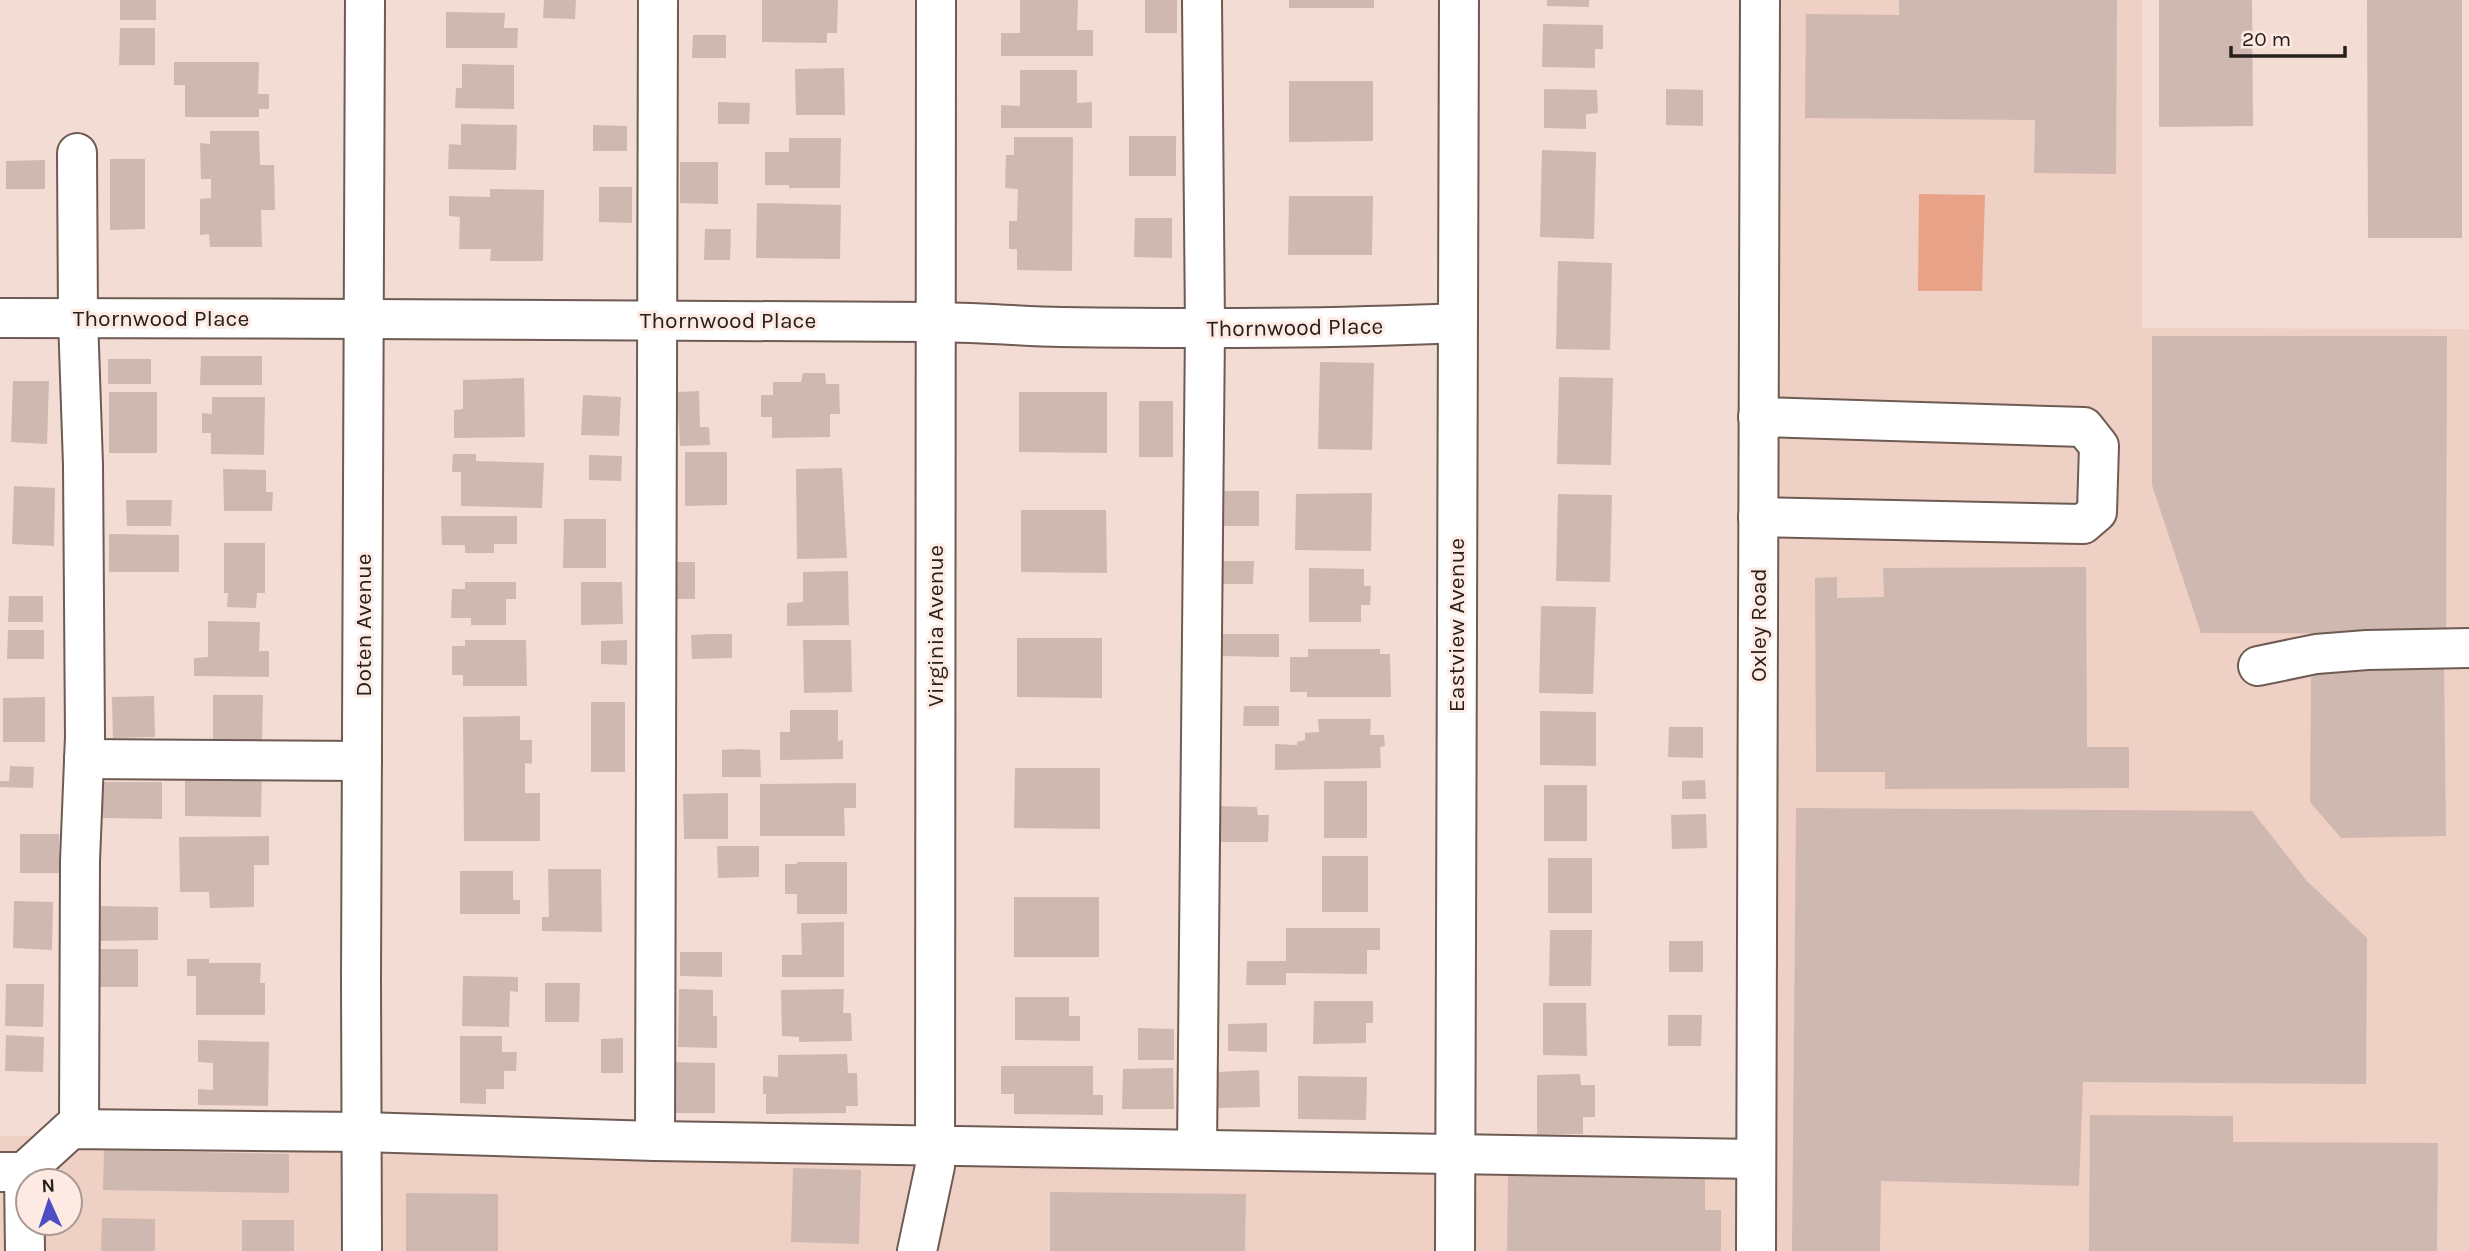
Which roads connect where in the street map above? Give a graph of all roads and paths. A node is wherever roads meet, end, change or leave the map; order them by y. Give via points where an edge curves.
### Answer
1 (365, 0) edge
2 (658, 0) edge
3 (936, 0) edge
4 (1202, 0) edge
5 (1459, 0) edge
6 (1760, 0) edge
7 (77, 153) dead end
8 (0, 318) edge
9 (78, 318) junction
10 (364, 318) junction
11 (657, 320) junction
12 (935, 322) junction
13 (1457, 323) junction
14 (1205, 328) junction
15 (1758, 417) junction
16 (1758, 517) junction
17 (2469, 648) edge
18 (2258, 666) dead end
19 (84, 759) junction
20 (362, 761) junction
21 (79, 1129) junction
22 (362, 1132) junction
23 (655, 1142) junction
24 (934, 1144) junction
25 (1197, 1149) junction
26 (1455, 1154) junction
27 (1756, 1159) junction
28 (12, 1172) edge
29 (25, 1251) edge
30 (362, 1251) edge
31 (917, 1251) edge
32 (1455, 1251) edge
33 (1756, 1251) edge

1 - 10 street, Doten Avenue
2 - 11 street
3 - 12 street, Virginia Avenue
4 - 14 street
5 - 13 street, Eastview Avenue
6 - 15 street, Oxley Road
7 - 9 street
8 - 9 street, Thornwood Place
9 - 10 street, Thornwood Place
9 - 19 street
10 - 11 street, Thornwood Place
10 - 20 street, Doten Avenue
11 - 12 street, Thornwood Place
11 - 23 street
12 - 14 street, Thornwood Place
12 - 24 street, Virginia Avenue
13 - 14 street, Thornwood Place
13 - 26 street, Eastview Avenue
14 - 25 street
15 - 16 street, Oxley Road
15 - 16 street via 2084,427 2099,446 2097,512 2083,524
16 - 27 street, Oxley Road
17 - 18 street via 2316,654
19 - 20 street
19 - 21 street
20 - 22 street, Doten Avenue
21 - 22 street
21 - 28 street via 71,1129
22 - 23 street
22 - 30 street, Doten Avenue
23 - 24 street
24 - 25 street
24 - 31 street, Virginia Avenue
25 - 26 street
26 - 27 street
26 - 32 street, Eastview Avenue
27 - 33 street, Oxley Road
28 - 29 street

